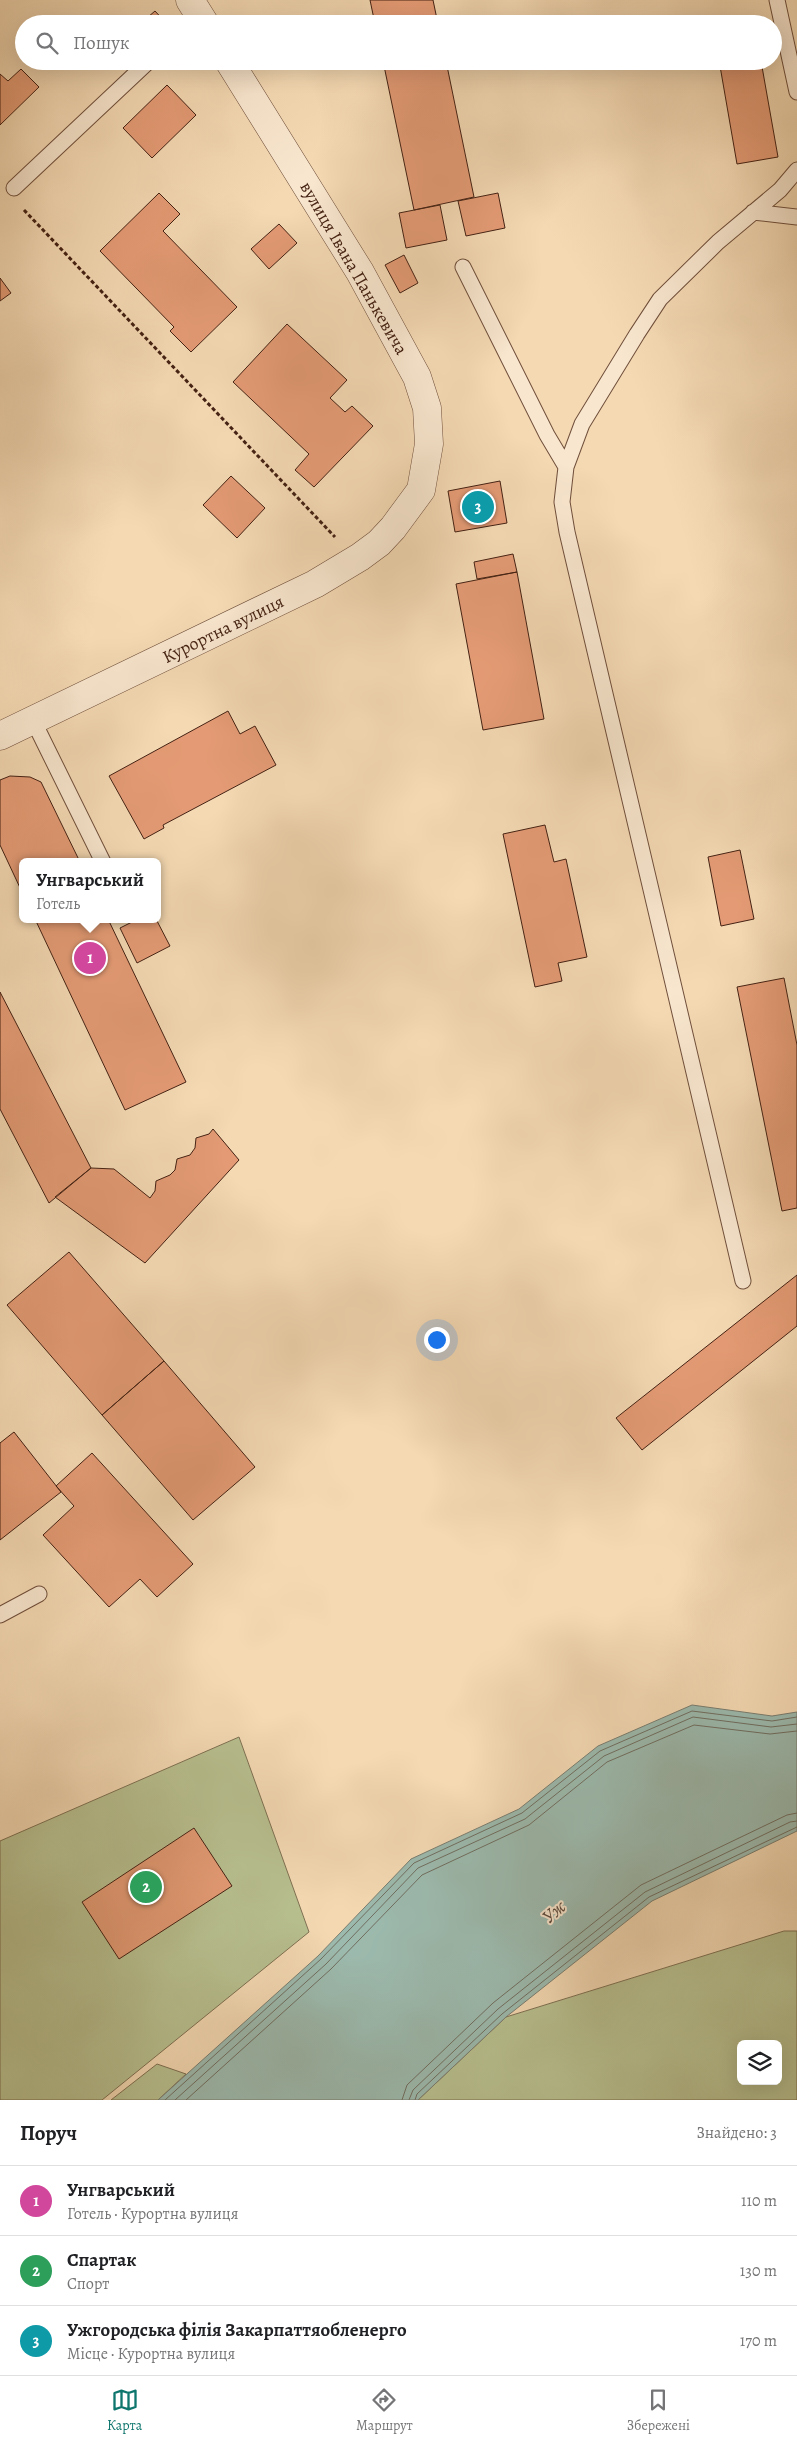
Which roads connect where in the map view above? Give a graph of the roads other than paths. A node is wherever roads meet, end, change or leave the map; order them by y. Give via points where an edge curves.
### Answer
1 (777, 0) edge
2 (780, 15) edge
3 (782, 23) edge
4 (139, 70) edge
5 (235, 70) edge
6 (797, 92) edge
7 (797, 170) edge
8 (14, 188) road end
9 (753, 212) junction
10 (797, 217) edge
11 (463, 266) dead end
12 (566, 466) junction
13 (421, 490) joint
14 (33, 720) junction
15 (0, 736) edge
16 (101, 858) edge
17 (743, 1281) dead end
18 (39, 1594) dead end
19 (0, 1615) edge

1 - 2 lane
3 - 6 lane
4 - 8 lane
5 - 13 street, вулиця Івана Панькевича via 360,272 417,377 427,408 428,444
7 - 9 lane via 780,190
9 - 10 lane
9 - 12 lane via 660,299 582,424
11 - 12 lane via 547,435
12 - 17 lane via 562,502 567,532
13 - 14 street, Курортна вулиця via 393,528 360,557 315,584
14 - 15 street, Курортна вулиця
14 - 16 lane
18 - 19 lane

